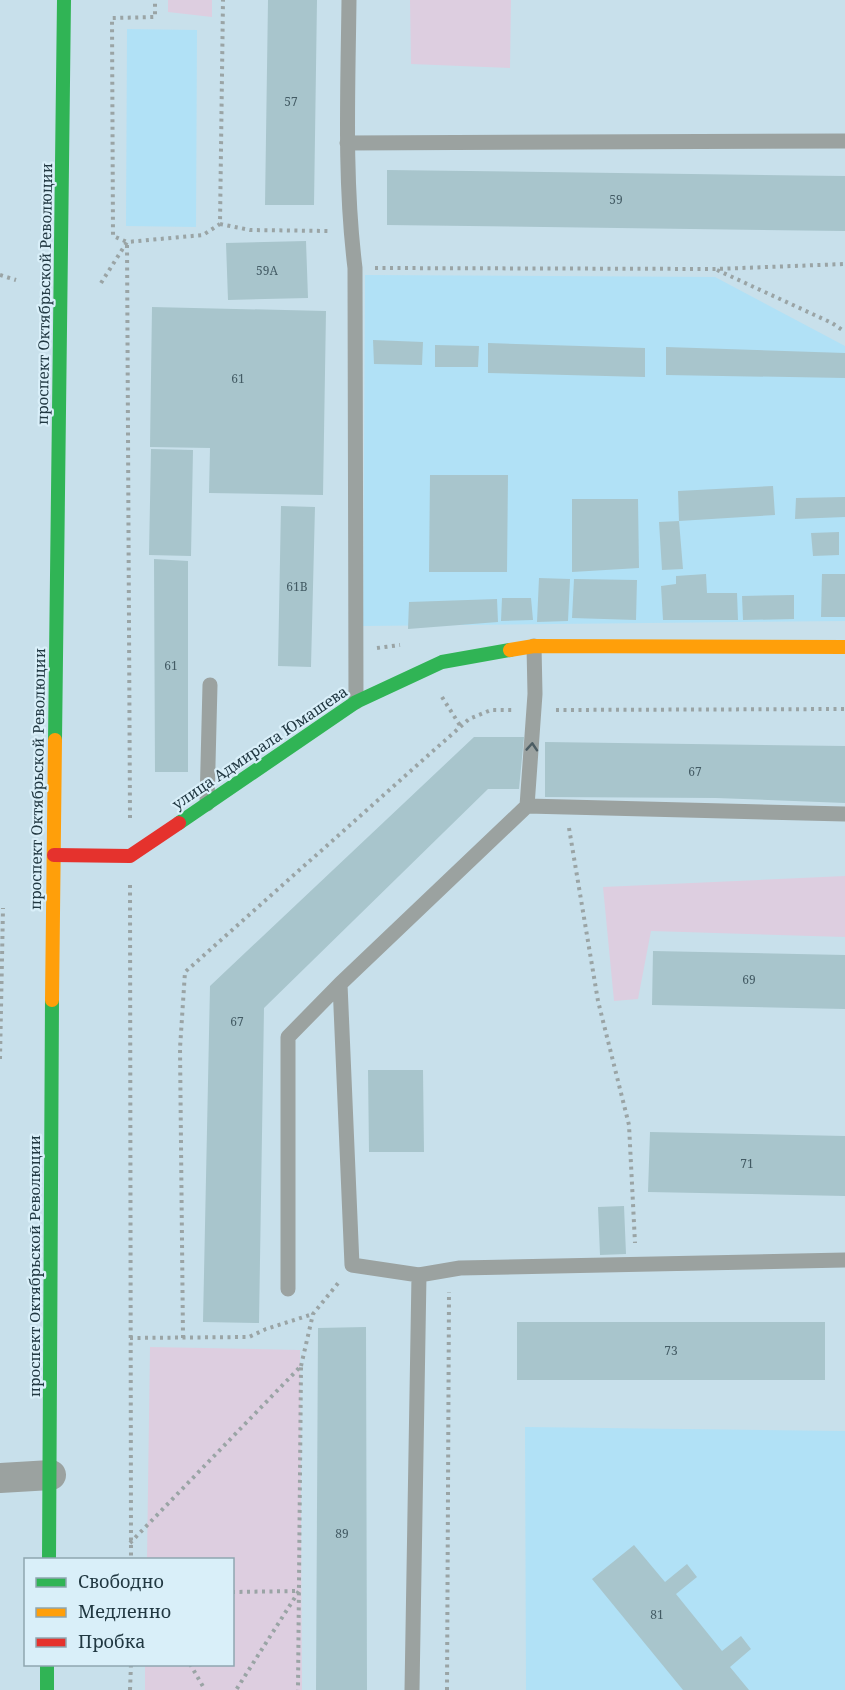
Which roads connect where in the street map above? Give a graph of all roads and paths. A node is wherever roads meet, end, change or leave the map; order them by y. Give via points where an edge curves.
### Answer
1 (64, 0) edge
2 (155, 0) edge
3 (223, 0) edge
4 (349, 0) edge
5 (845, 141) edge
6 (347, 143) junction
7 (220, 224) junction
8 (351, 232) junction
9 (128, 242) junction
10 (845, 264) edge
11 (355, 268) junction
12 (716, 269) junction
13 (0, 275) edge
14 (16, 280) dead end
15 (101, 283) dead end
16 (845, 332) edge
17 (534, 646) junction
18 (845, 647) edge
19 (210, 685) dead end
20 (356, 702) junction
21 (845, 709) edge
22 (534, 710) junction
23 (207, 804) junction
24 (527, 806) junction
25 (565, 807) junction
26 (845, 814) edge
27 (54, 855) junction
28 (130, 856) junction
29 (3, 908) dead end
30 (340, 984) junction
31 (0, 1059) edge
32 (845, 1260) edge
33 (352, 1264) junction
34 (636, 1264) junction
35 (449, 1270) junction
36 (419, 1275) junction
37 (288, 1289) dead end
38 (313, 1314) junction
39 (130, 1338) junction
40 (183, 1338) junction
41 (301, 1366) junction
42 (51, 1475) junction
43 (0, 1478) edge
44 (130, 1544) junction
45 (49, 1558) edge
46 (131, 1558) edge
47 (300, 1591) junction
48 (234, 1592) edge
49 (47, 1666) edge
50 (131, 1666) edge
51 (191, 1666) edge
52 (47, 1690) edge
53 (130, 1690) edge
54 (205, 1690) edge
55 (236, 1690) edge
56 (298, 1690) edge
57 (412, 1690) edge
58 (447, 1690) edge

1 - 27 main road, проспект Октябрьской Революции
2 - 9 path via 155,17 112,18 113,236
3 - 7 path
4 - 6 lane
5 - 6 lane
6 - 8 lane
7 - 8 path via 250,230
7 - 9 path via 203,236
8 - 11 lane
9 - 15 path
9 - 28 path
10 - 12 path
11 - 12 path
11 - 20 lane
12 - 16 path
13 - 14 path
17 - 18 main road, улица Адмирала Юмашева
17 - 20 main road, улица Адмирала Юмашева via 442,662
17 - 22 lane
19 - 23 lane
20 - 23 main road, улица Адмирала Юмашева
21 - 22 path
24 -> 22 lane
22 - 40 path via 491,710 469,719 185,972 180,1048
23 - 28 main road, улица Адмирала Юмашева
24 - 25 lane
24 - 30 lane
25 - 26 lane
25 - 34 path via 598,1001 629,1125
27 - 28 main road
27 - 42 main road, проспект Октябрьской Революции
28 - 39 path
29 - 31 path
30 - 33 lane
30 - 37 lane via 288,1037
32 - 34 lane
33 - 36 lane
33 - 38 path
34 - 35 lane
35 - 36 lane
35 - 58 path
36 - 57 lane
38 - 40 path via 249,1337
38 - 41 path
39 - 40 path
39 - 44 path
41 - 44 path
41 - 47 path
42 - 43 street
42 - 45 main road, проспект Октябрьской Революции
44 - 46 path
47 - 48 path
47 - 55 path
47 - 56 path
49 - 52 main road
50 - 53 path
51 - 54 path

